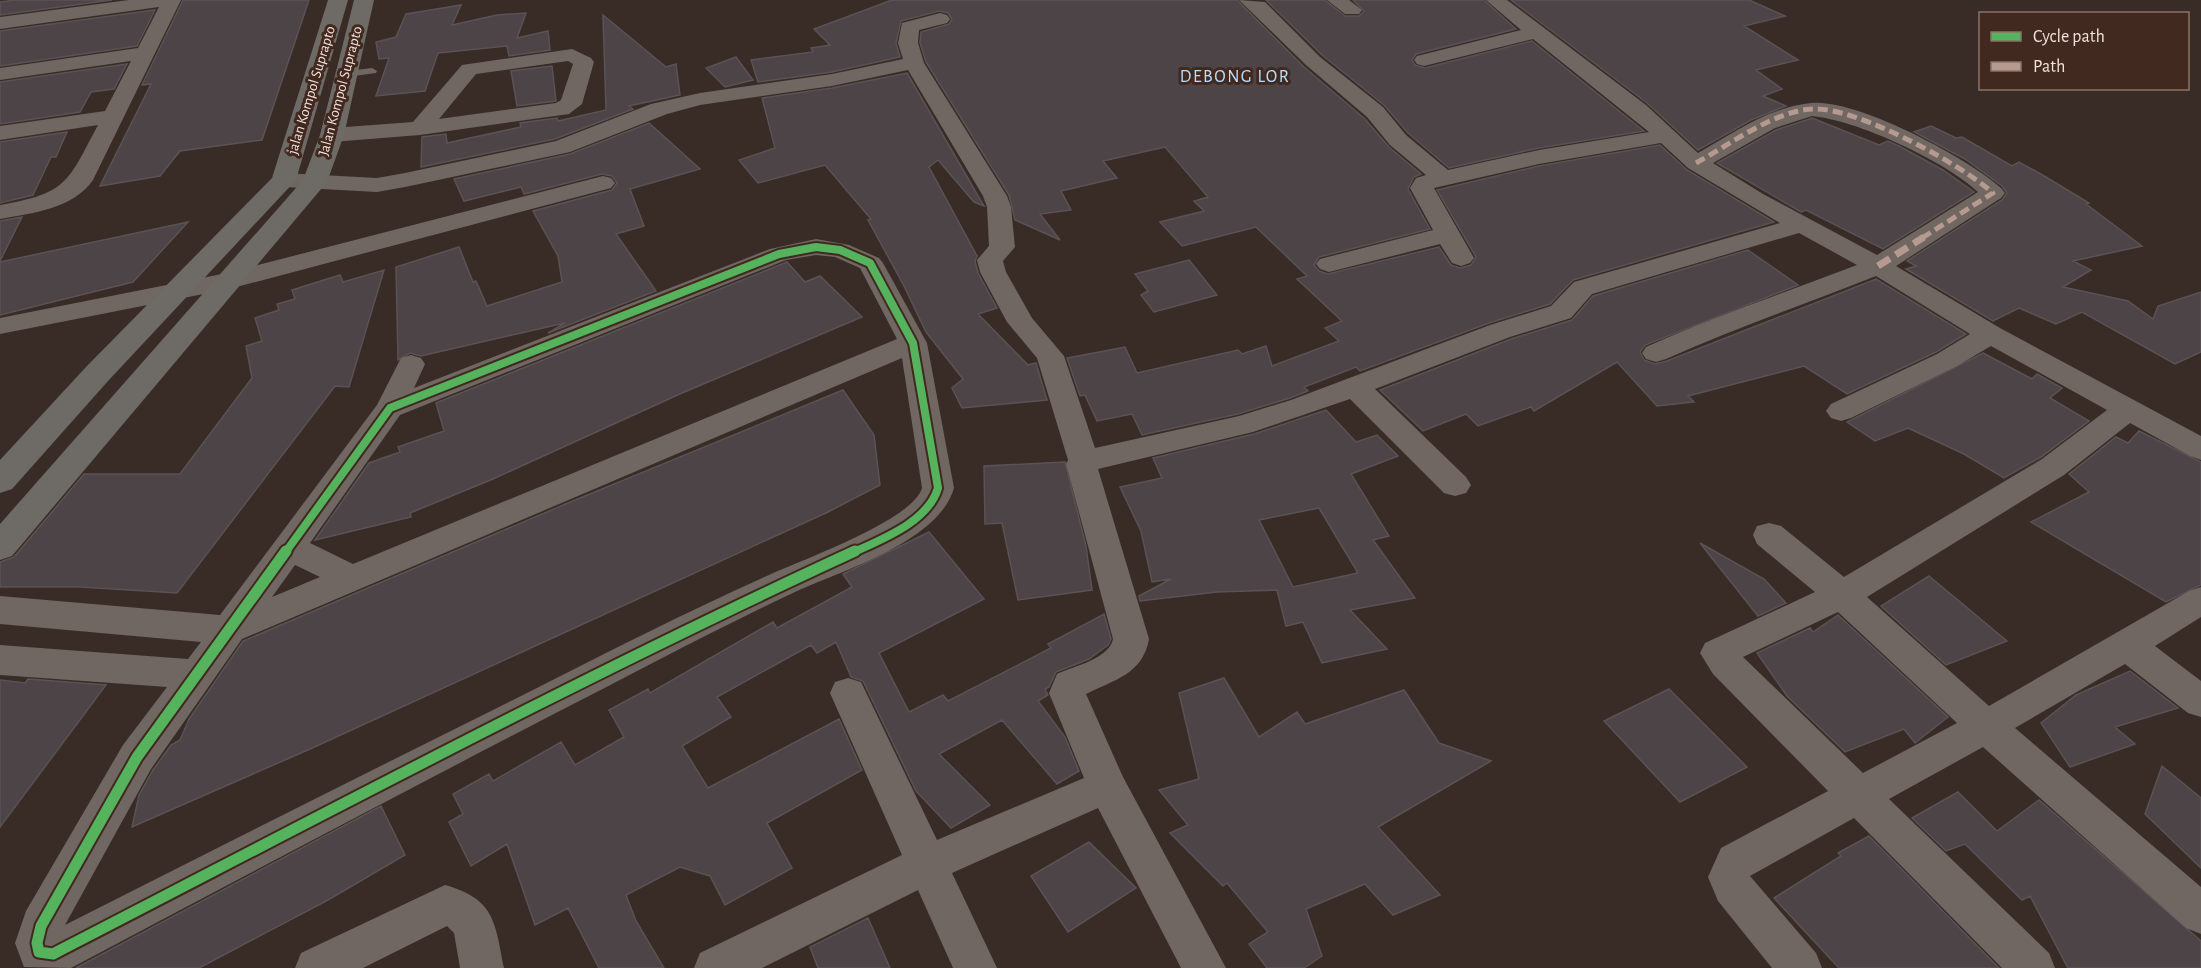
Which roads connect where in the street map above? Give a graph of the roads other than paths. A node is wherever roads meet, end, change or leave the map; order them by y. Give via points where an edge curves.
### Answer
1 (172, 0) edge
2 (338, 0) edge
3 (364, 0) edge
4 (1248, 0) edge
5 (1495, 0) edge
6 (940, 19) dead end
7 (0, 23) edge
8 (1537, 32) junction
9 (143, 54) junction
10 (1424, 60) dead end
11 (914, 63) junction
12 (372, 71) dead end
13 (0, 74) edge
14 (347, 74) junction
15 (116, 116) junction
16 (420, 128) junction
17 (0, 133) edge
18 (332, 135) junction
19 (1663, 135) junction
20 (1696, 163) junction
21 (1443, 178) junction
22 (284, 180) junction
23 (315, 182) junction
24 (603, 183) dead end
25 (0, 212) edge
26 (1801, 225) junction
27 (1448, 234) junction
28 (1461, 258) dead end
29 (1329, 264) dead end
30 (1878, 266) junction
31 (230, 281) junction
32 (176, 291) junction
33 (0, 326) edge
34 (1990, 334) junction
35 (913, 343) junction
36 (1656, 353) dead end
37 (411, 364) dead end
38 (1354, 386) junction
39 (390, 408) junction
40 (2128, 409) junction
41 (1841, 411) dead end
42 (2201, 449) edge
43 (1084, 461) junction
44 (0, 481) edge
45 (1455, 485) dead end
46 (1769, 535) dead end
47 (0, 547) edge
48 (288, 547) junction
49 (352, 578) junction
50 (1842, 595) junction
51 (2201, 600) edge
52 (0, 610) edge
53 (228, 630) junction
54 (2128, 646) junction
55 (0, 660) edge
56 (196, 674) junction
57 (848, 693) dead end
58 (2201, 702) edge
59 (1986, 726) junction
60 (1107, 786) junction
61 (1858, 795) junction
62 (927, 864) junction
63 (2201, 914) edge
64 (317, 968) edge
65 (482, 968) edge
66 (716, 968) edge
67 (975, 968) edge
68 (1204, 968) edge
69 (1800, 968) edge
70 (2033, 968) edge

1 - 7 street
1 - 9 street
2 - 22 street, jalan Kompol Suprapto
3 - 14 street, Jalan Kompol Suprapto
4 - 21 street
5 - 8 street
6 - 11 street via 909,27 908,43
8 - 10 street
8 - 19 street
9 - 13 street
9 - 15 street
11 - 23 street via 832,80 690,101 562,147 428,176 377,184
11 - 43 street via 995,196 1002,247 990,260 993,272 1021,322 1050,356
12 - 14 lane
14 - 18 street, Jalan Kompol Suprapto
15 - 17 street
15 - 25 street via 81,180 69,193 42,204
16 - 16 street via 566,107 571,104 584,62 572,55 553,56 469,69
16 - 18 street
18 - 23 street, Jalan Kompol Suprapto
19 - 20 street
19 - 21 street
20 - 26 street
20 - 30 street via 1785,116 1816,108 1887,131 1960,167 1993,193
21 - 27 street via 1424,183 1422,188
22 - 23 street
22 - 32 street
23 - 31 street
24 - 31 street
26 - 30 street
26 - 38 street via 1583,288 1561,312
27 - 28 street
27 - 29 street
30 - 34 street
30 - 36 street via 1722,323
31 - 32 street
31 - 47 street
32 - 33 street
32 - 44 street
34 - 40 street
34 - 41 street via 1947,360
35 - 39 street via 870,263 840,250 816,247 794,250
35 - 49 street
35 - 56 street via 938,488 933,502 915,518 867,546 795,576 534,705 52,954 39,952 37,943 46,916 137,757
37 - 39 street
38 - 43 street via 1242,426
38 - 45 street
39 - 48 street
40 - 42 street
40 - 50 street via 2053,466
43 - 60 street via 1081,469 1131,639 1131,649 1125,658 1081,678 1070,685 1067,693
46 - 50 street
48 - 49 street
48 - 53 street
49 - 53 street
50 - 59 street
50 - 61 street via 1718,654
51 - 54 street
52 - 53 street
53 - 56 street
54 - 58 street
54 - 59 street
55 - 56 street
57 - 62 street
59 - 61 street
59 - 63 street
60 - 62 street
60 - 68 street
61 - 69 street via 1731,867 1733,887
61 - 70 street
62 - 66 street
62 - 67 street
64 - 65 street via 445,905 461,908 471,918

